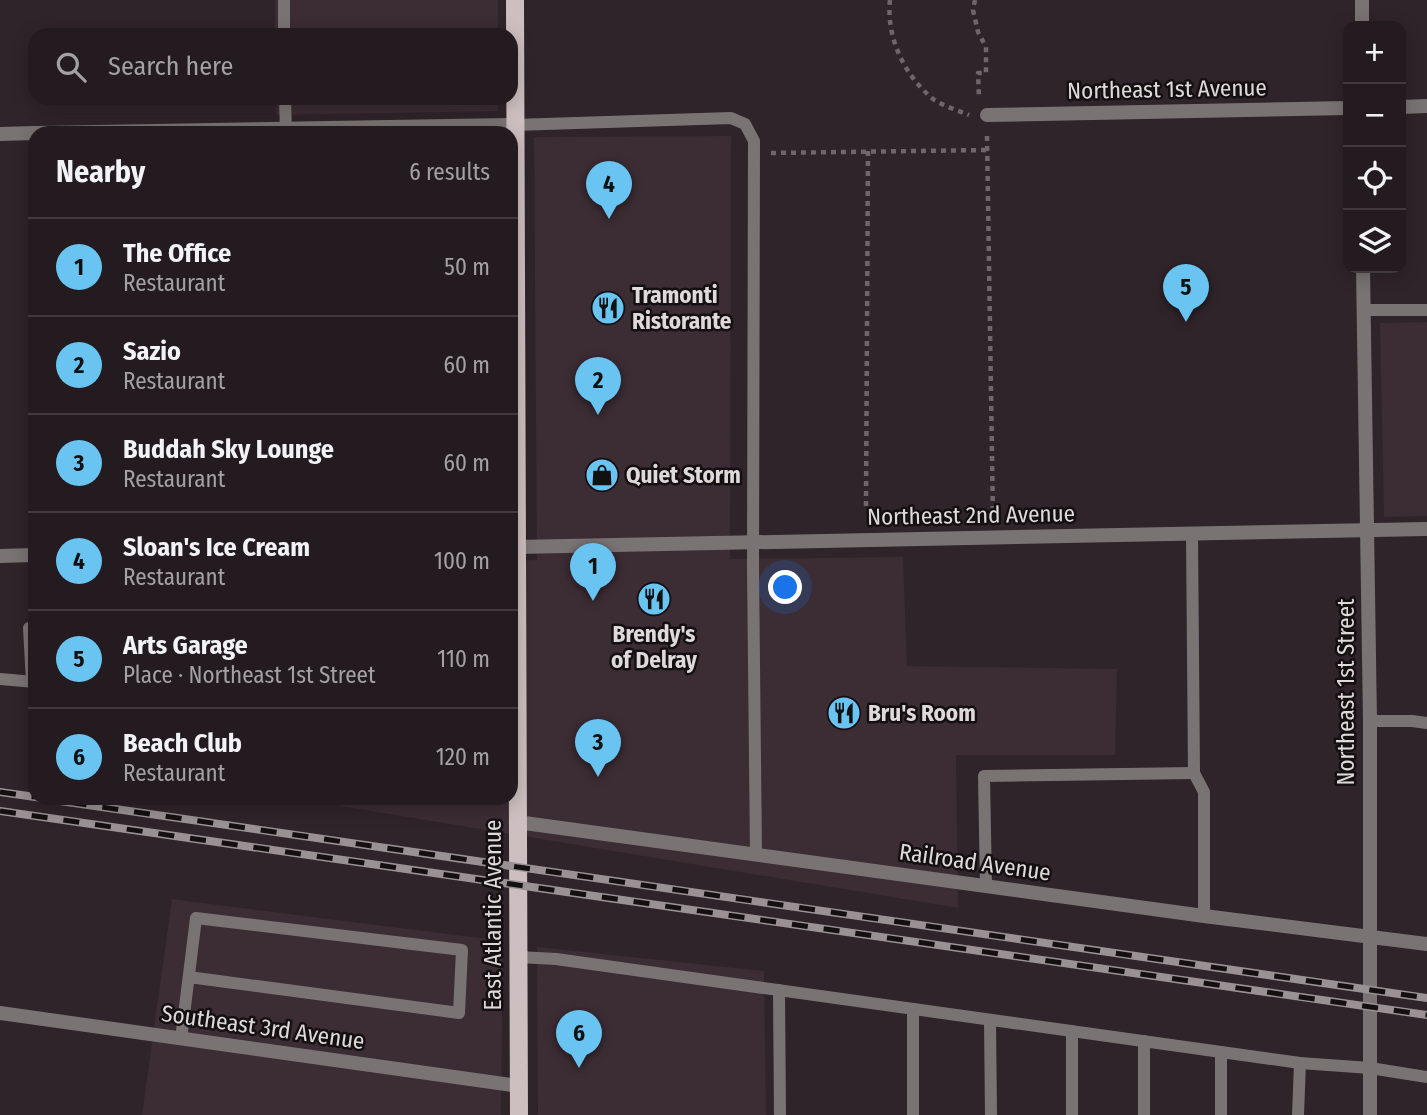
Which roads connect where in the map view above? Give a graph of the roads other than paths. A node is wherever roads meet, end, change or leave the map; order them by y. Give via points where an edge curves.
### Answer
1 (284, 0) edge
2 (515, 0) edge
3 (1362, 0) edge
4 (1362, 21) edge
5 (284, 28) edge
6 (515, 28) edge
7 (285, 105) edge
8 (514, 105) edge
9 (1427, 106) edge
10 (1406, 107) edge
11 (1343, 108) edge
12 (987, 115) road end
13 (514, 125) junction
14 (286, 126) edge
15 (476, 126) edge
16 (28, 133) edge
17 (0, 134) edge
18 (1363, 273) edge
19 (1363, 310) junction
20 (1427, 310) edge
21 (1427, 529) edge
22 (1368, 530) junction
23 (1192, 534) junction
24 (753, 542) junction
25 (518, 547) edge
26 (28, 555) edge
27 (0, 556) edge
28 (0, 679) edge
29 (28, 681) edge
30 (1370, 720) junction
31 (1427, 723) edge
32 (1194, 773) junction
33 (517, 805) edge
34 (517, 822) junction
35 (756, 855) junction
36 (986, 886) junction
37 (1205, 916) junction
38 (1370, 936) junction
39 (1427, 944) edge
40 (518, 957) junction
41 (189, 977) junction
42 (779, 990) junction
43 (914, 1009) junction
44 (0, 1013) edge
45 (990, 1020) junction
46 (1072, 1031) junction
47 (181, 1039) junction
48 (1144, 1041) junction
49 (1221, 1052) junction
50 (1300, 1063) junction
51 (1370, 1068) junction
52 (1427, 1077) edge
53 (519, 1086) junction
54 (519, 1115) edge
55 (780, 1115) edge
56 (913, 1115) edge
57 (991, 1115) edge
58 (1072, 1115) edge
59 (1144, 1115) edge
60 (1221, 1115) edge
61 (1298, 1115) edge
62 (1370, 1115) edge

1 - 5 lane
2 - 6 main road, East Atlantic Avenue
3 - 4 street
7 - 14 lane
8 - 13 main road, East Atlantic Avenue
9 - 10 street
11 - 12 street, Northeast 1st Avenue
13 - 15 street
13 - 24 lane via 731,118 745,124 754,141
16 - 17 street
18 - 19 street, Northeast 1st Street
19 - 20 lane
19 - 22 street, Northeast 1st Street
21 - 22 street, Northeast 2nd Avenue
22 - 23 street, Northeast 2nd Avenue
22 - 30 street, Northeast 1st Street
23 - 24 street, Northeast 2nd Avenue
23 - 32 lane
24 - 25 street, Northeast 2nd Avenue
24 - 35 lane
26 - 27 street
28 - 29 lane
30 - 31 lane
30 - 38 street, Northeast 1st Street
32 - 36 lane via 984,776
32 - 37 lane via 1205,792
33 - 34 main road, East Atlantic Avenue
34 - 35 street, Railroad Avenue
34 - 40 main road, East Atlantic Avenue
35 - 36 street, Railroad Avenue
36 - 37 street, Railroad Avenue
37 - 38 street, Railroad Avenue
38 - 39 street, Railroad Avenue
38 - 51 street, Northeast 1st Street
40 - 42 lane
40 - 53 main road, East Atlantic Avenue
41 - 41 lane via 459,1013 462,950 196,918
41 - 47 lane
42 - 43 lane
42 - 55 lane
43 - 45 lane
43 - 56 lane
44 - 47 street, Southeast 3rd Avenue
45 - 46 lane
45 - 57 lane
46 - 48 lane
46 - 58 lane
47 - 53 street, Southeast 3rd Avenue
48 - 49 lane
48 - 59 lane
49 - 50 lane
49 - 60 lane
50 - 51 lane
50 - 61 lane
51 - 52 lane
51 - 62 street, Northeast 1st Street
53 - 54 main road, East Atlantic Avenue

